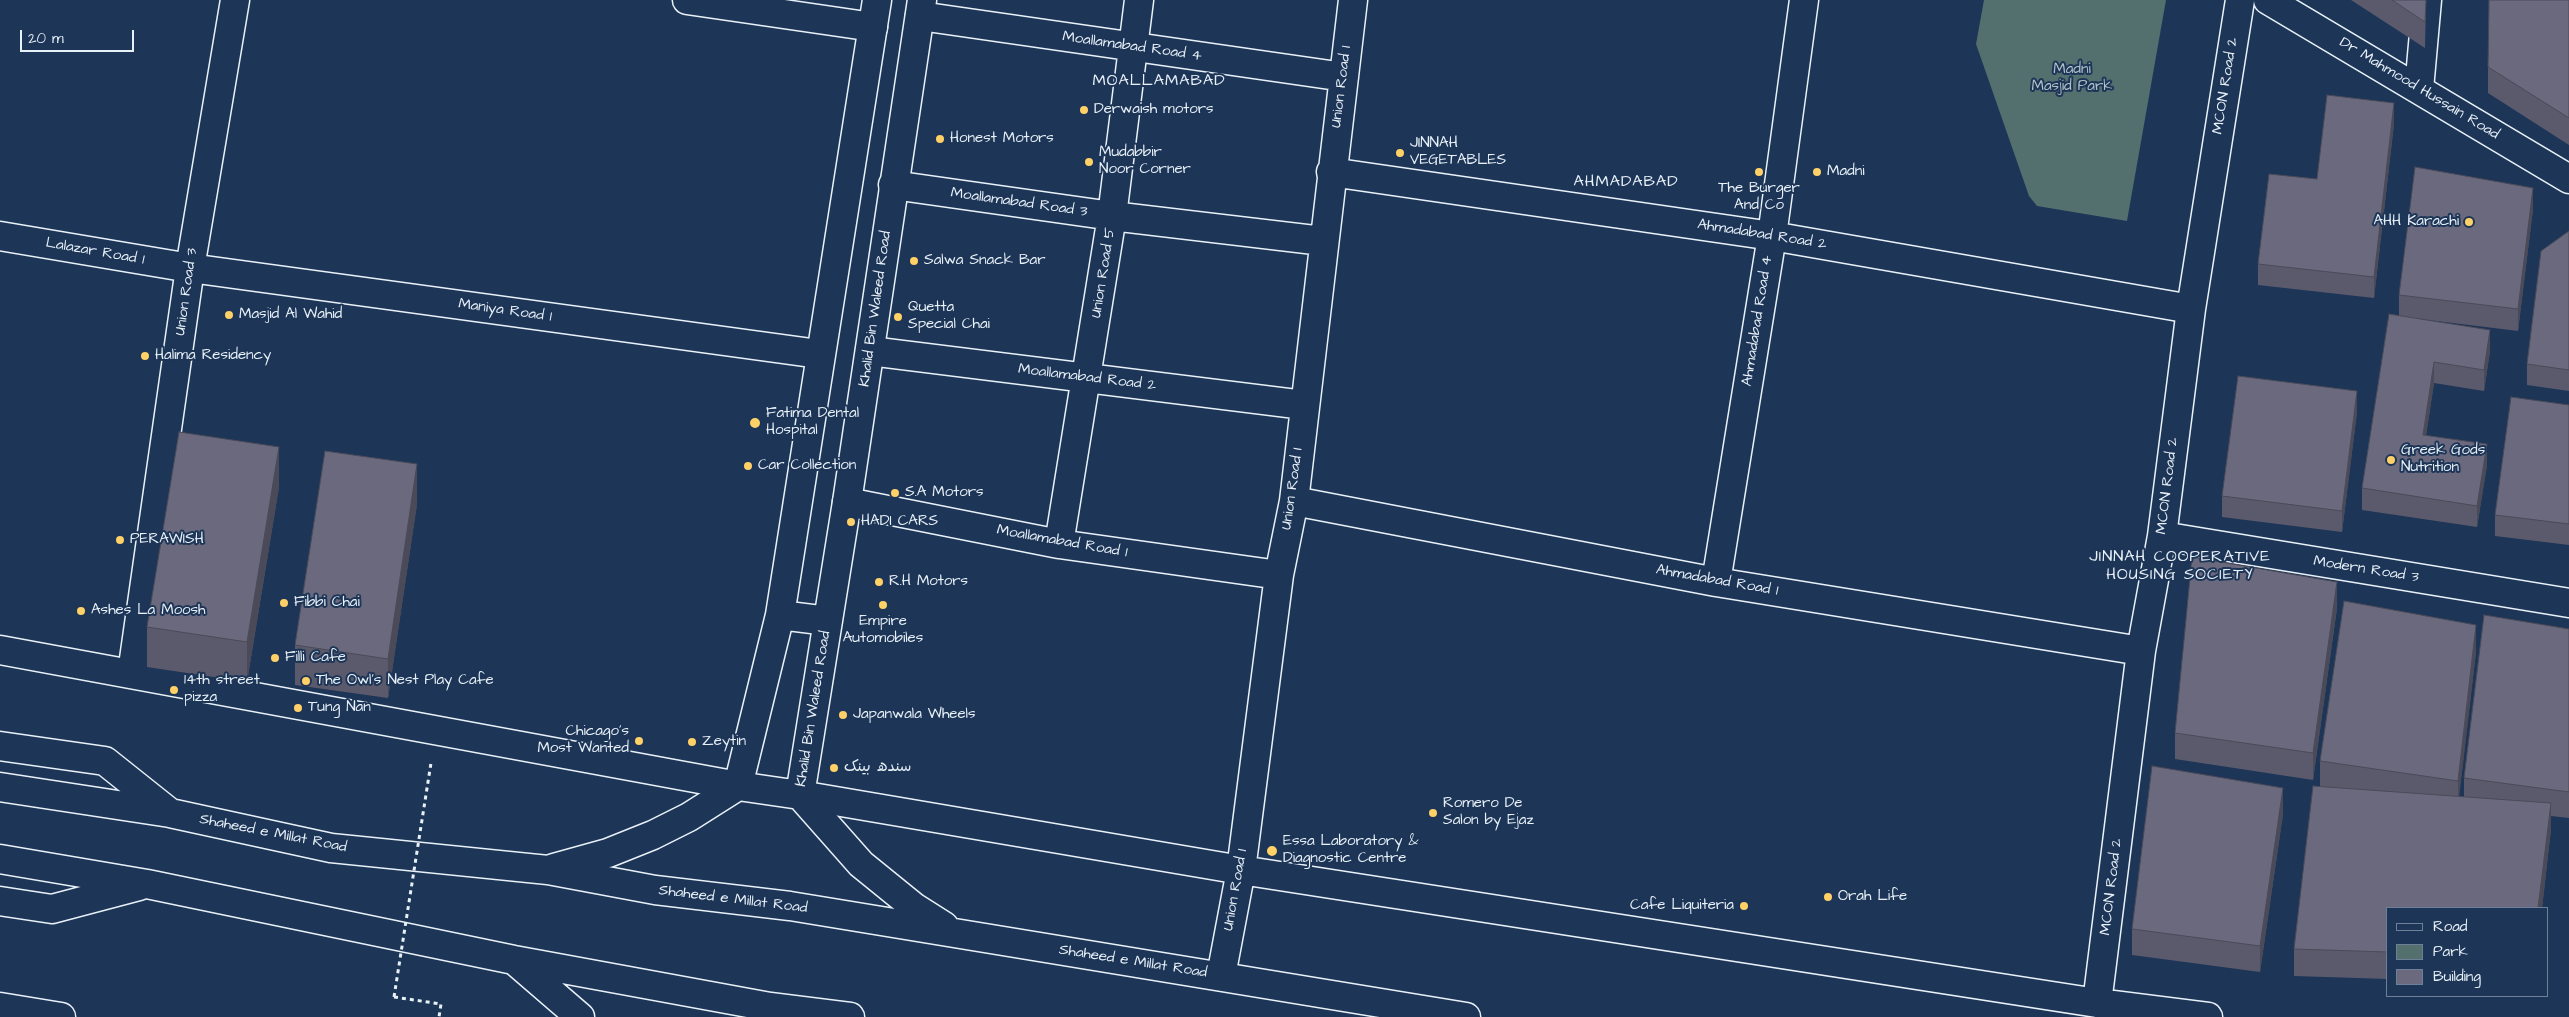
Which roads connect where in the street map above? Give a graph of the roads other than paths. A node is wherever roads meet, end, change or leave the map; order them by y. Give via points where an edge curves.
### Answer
1 (234, 0) edge
2 (687, 0) edge
3 (877, 0) edge
4 (1139, 0) edge
5 (1353, 0) edge
6 (1804, 0) edge
7 (2240, 0) edge
8 (2268, 0) edge
9 (2427, 0) edge
10 (921, 8) edge
11 (873, 27) junction
12 (1133, 47) junction
13 (1344, 76) junction
14 (2419, 89) junction
15 (1331, 172) junction
16 (2569, 179) edge
17 (893, 185) junction
18 (1112, 216) junction
19 (0, 236) edge
20 (1772, 236) junction
21 (1323, 241) junction
22 (190, 268) junction
23 (2191, 309) junction
24 (870, 351) junction
25 (819, 354) junction
26 (1087, 378) junction
27 (1304, 405) junction
28 (1294, 501) junction
29 (847, 502) junction
30 (2162, 536) junction
31 (1059, 544) junction
32 (1279, 576) junction
33 (1716, 582) junction
34 (2569, 603) edge
35 (780, 615) junction
36 (828, 621) junction
37 (0, 650) edge
38 (2141, 650) junction
39 (132, 673) junction
40 (0, 746) edge
41 (738, 786) junction
42 (0, 787) edge
43 (800, 795) junction
44 (170, 813) junction
45 (0, 860) edge
46 (548, 870) junction
47 (1241, 870) junction
48 (147, 884) junction
49 (0, 901) edge
50 (954, 932) junction
51 (514, 960) junction
52 (1221, 976) junction
53 (2097, 1003) junction
54 (0, 1007) edge
55 (61, 1017) edge
56 (580, 1017) edge
57 (850, 1017) edge
58 (1466, 1017) edge
59 (2208, 1017) edge

1 - 22 street, Union Road 3
2 - 11 street
3 - 11 street
4 - 12 street, Union Road 5
5 - 13 street, Union Road 1
6 - 20 street, Ahmadabad Road 4
7 - 23 street, MCON Road 2
8 - 14 street, Dr Mahmood Hussain Road
9 - 14 street
10 - 12 street, Moallamabad Road 4
10 - 17 street, Khalid Bin Waleed Road
11 - 25 street
12 - 13 street, Moallamabad Road 4
12 - 18 street, Union Road 5
13 - 15 street, Union Road 1
14 - 16 street, Dr Mahmood Hussain Road
15 - 20 street, Ahmadabad Road 2
15 - 21 street, Union Road 1
17 - 18 street, Moallamabad Road 3
17 - 24 street, Khalid Bin Waleed Road
18 - 21 street, Moallamabad Road 3
18 - 26 street, Union Road 5
19 - 22 street, Lalazar Road 1
20 - 23 street, Ahmadabad Road 2
20 - 33 street, Ahmadabad Road 4
21 - 27 street, Union Road 1
22 - 25 street, Maniya Road 1
22 - 39 street, Union Road 3
23 - 30 street, MCON Road 2
24 - 26 street, Moallamabad Road 2
24 - 29 street, Khalid Bin Waleed Road
25 - 35 street
26 - 27 street, Moallamabad Road 2
26 - 31 street, Union Road 5
27 - 28 street, Union Road 1
28 - 32 street, Union Road 1
28 - 33 street, Ahmadabad Road 1
29 - 31 street, Moallamabad Road 1
29 - 36 street, Khalid Bin Waleed Road
30 - 34 street, Modern Road 3
30 - 38 street, MCON Road 2
31 - 32 street, Moallamabad Road 1
32 - 47 street, Union Road 1
33 - 38 street, Ahmadabad Road 1
35 - 36 street
35 - 41 street
36 - 43 street, Khalid Bin Waleed Road
37 - 39 street
38 - 53 street, MCON Road 2
39 - 41 street
40 - 44 street via 105,761
41 - 43 street
41 - 46 street via 653,835 608,853
42 - 44 street, Shaheed e Millat Road
43 - 47 street
43 - 50 street via 861,864 914,907
44 - 46 street, Shaheed e Millat Road via 331,848
45 - 48 street
46 - 50 street, Shaheed e Millat Road via 655,890 790,906
47 - 52 street, Union Road 1
47 - 53 street
48 - 49 street via 52,909
48 - 51 street
50 - 52 street, Shaheed e Millat Road
51 - 56 street
51 - 57 street via 770,1007
52 - 58 street, Shaheed e Millat Road
53 - 59 street
54 - 55 street

